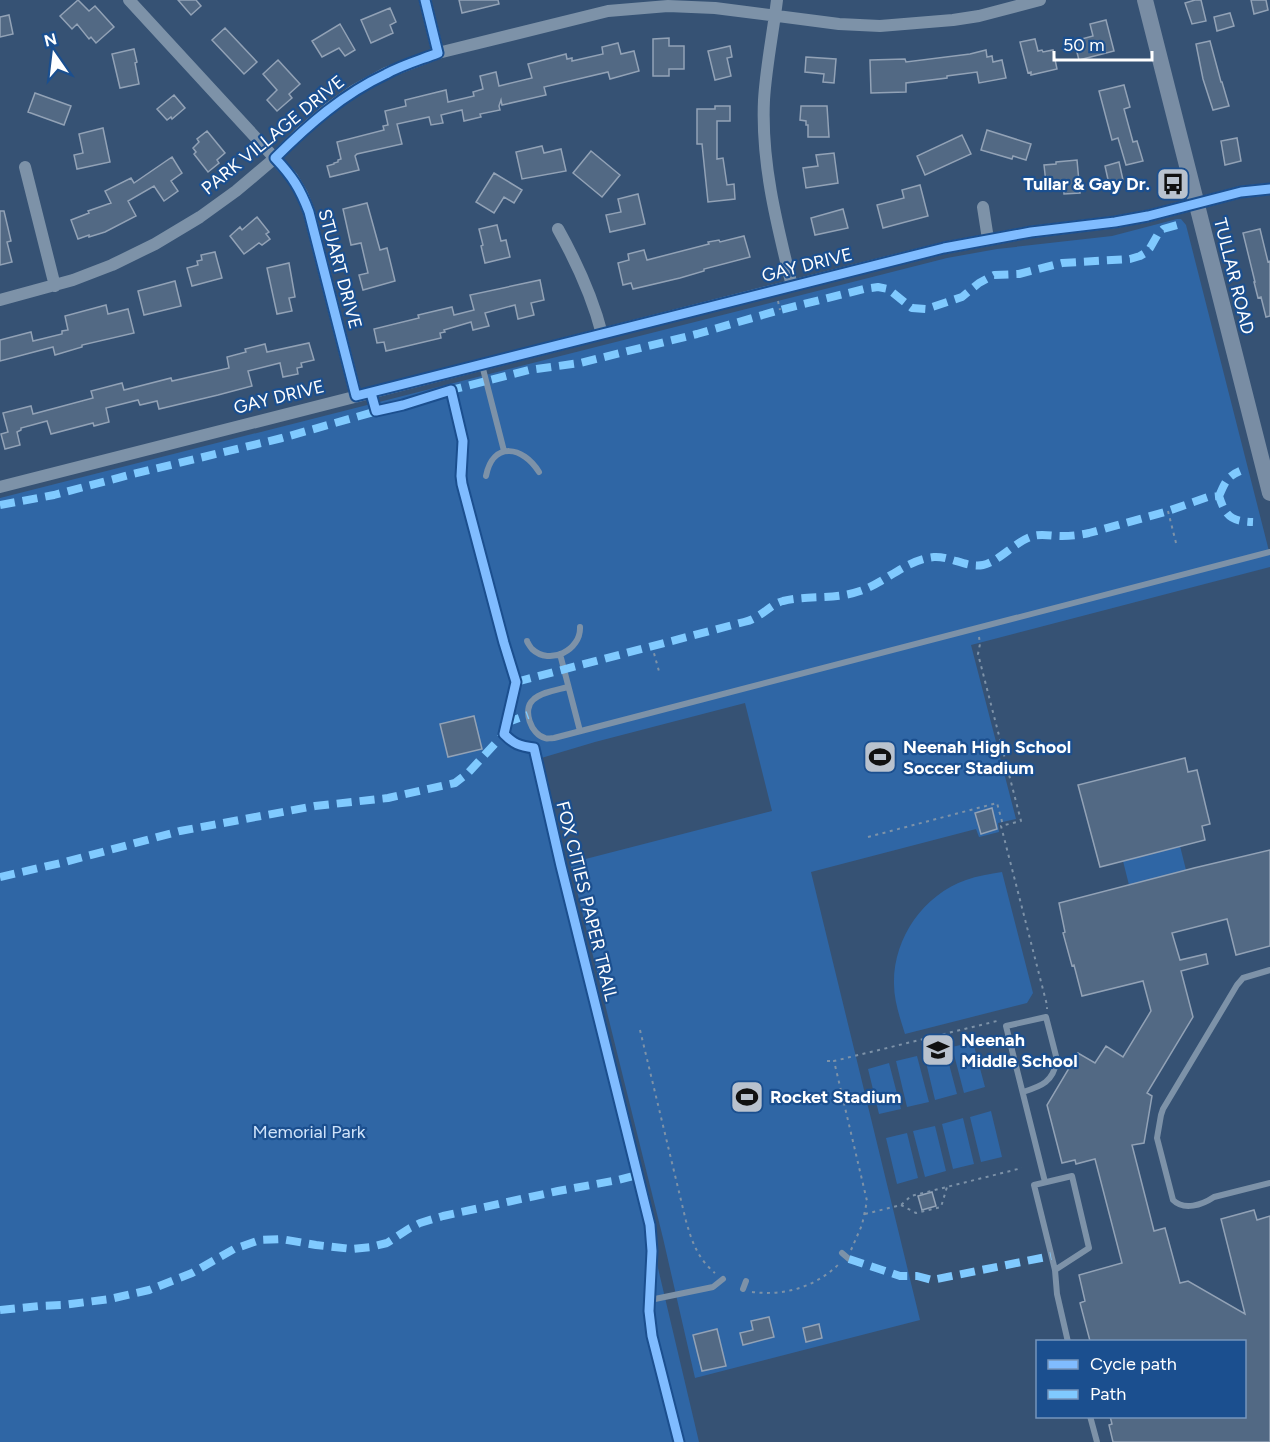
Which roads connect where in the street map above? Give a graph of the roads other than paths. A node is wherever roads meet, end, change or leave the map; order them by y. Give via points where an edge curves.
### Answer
1 (129, 0) edge
2 (424, 0) edge
3 (777, 0) edge
4 (1040, 0) edge
5 (1145, 0) edge
6 (608, 5) edge
7 (775, 16) junction
8 (438, 53) junction
9 (274, 158) junction
10 (25, 167) dead end
11 (1270, 189) edge
12 (1196, 204) junction
13 (983, 207) dead end
14 (558, 228) dead end
15 (988, 239) junction
16 (55, 286) junction
17 (792, 286) junction
18 (0, 300) edge
19 (602, 334) junction
20 (482, 365) junction
21 (356, 396) junction
22 (504, 451) junction
23 (539, 472) dead end
24 (486, 476) dead end
25 (0, 487) edge
26 (1270, 493) edge
27 (1270, 552) edge
28 (580, 627) dead end
29 (526, 641) dead end
30 (560, 654) junction
31 (568, 687) junction
32 (580, 731) junction
33 (1270, 970) edge
34 (1023, 1092) junction
35 (1045, 1182) junction
36 (1270, 1183) edge
37 (1054, 1270) junction
38 (723, 1279) road end
39 (746, 1281) dead end
40 (743, 1289) road end
41 (650, 1300) dead end
42 (1068, 1340) edge
43 (1091, 1418) edge
44 (1097, 1442) edge

1 - 9 street, STUART DRIVE
2 - 8 street
3 - 7 street
4 - 7 street, PARK VILLAGE DRIVE via 979,16 880,26
5 - 12 main road, TULLAR ROAD
6 - 7 street, PARK VILLAGE DRIVE via 715,8
6 - 8 street, PARK VILLAGE DRIVE
7 - 17 street via 764,101 765,147 770,189
8 - 9 street, PARK VILLAGE DRIVE via 355,90
9 - 16 street, PARK VILLAGE DRIVE via 200,217 155,244
9 - 21 street, STUART DRIVE via 292,177 309,212
10 - 16 street
11 - 12 street, GAY DRIVE
12 - 15 street, GAY DRIVE via 1107,224
12 - 26 main road, TULLAR ROAD
13 - 15 street
14 - 19 street via 588,288
15 - 17 street, GAY DRIVE
16 - 18 street, PARK VILLAGE DRIVE
17 - 19 street, GAY DRIVE
19 - 20 street, GAY DRIVE
20 - 21 street, GAY DRIVE
20 - 22 lane
21 - 25 street, GAY DRIVE
22 - 23 lane via 524,455
22 - 24 lane via 488,465
27 - 32 lane
28 - 30 lane via 576,643
29 - 30 lane via 539,654
30 - 31 lane
31 - 32 lane
31 - 32 lane via 535,698 528,715 534,730 545,738
33 - 36 lane via 1243,978 1237,985 1161,1115 1157,1138 1173,1200 1179,1205 1187,1207
34 - 34 lane via 1006,1026 1046,1017 1056,1066 1047,1082
34 - 35 lane
35 - 37 lane via 1034,1185
35 - 37 lane via 1072,1176 1089,1248
37 - 42 lane
38 - 41 lane via 713,1287
39 - 40 lane
43 - 44 lane

